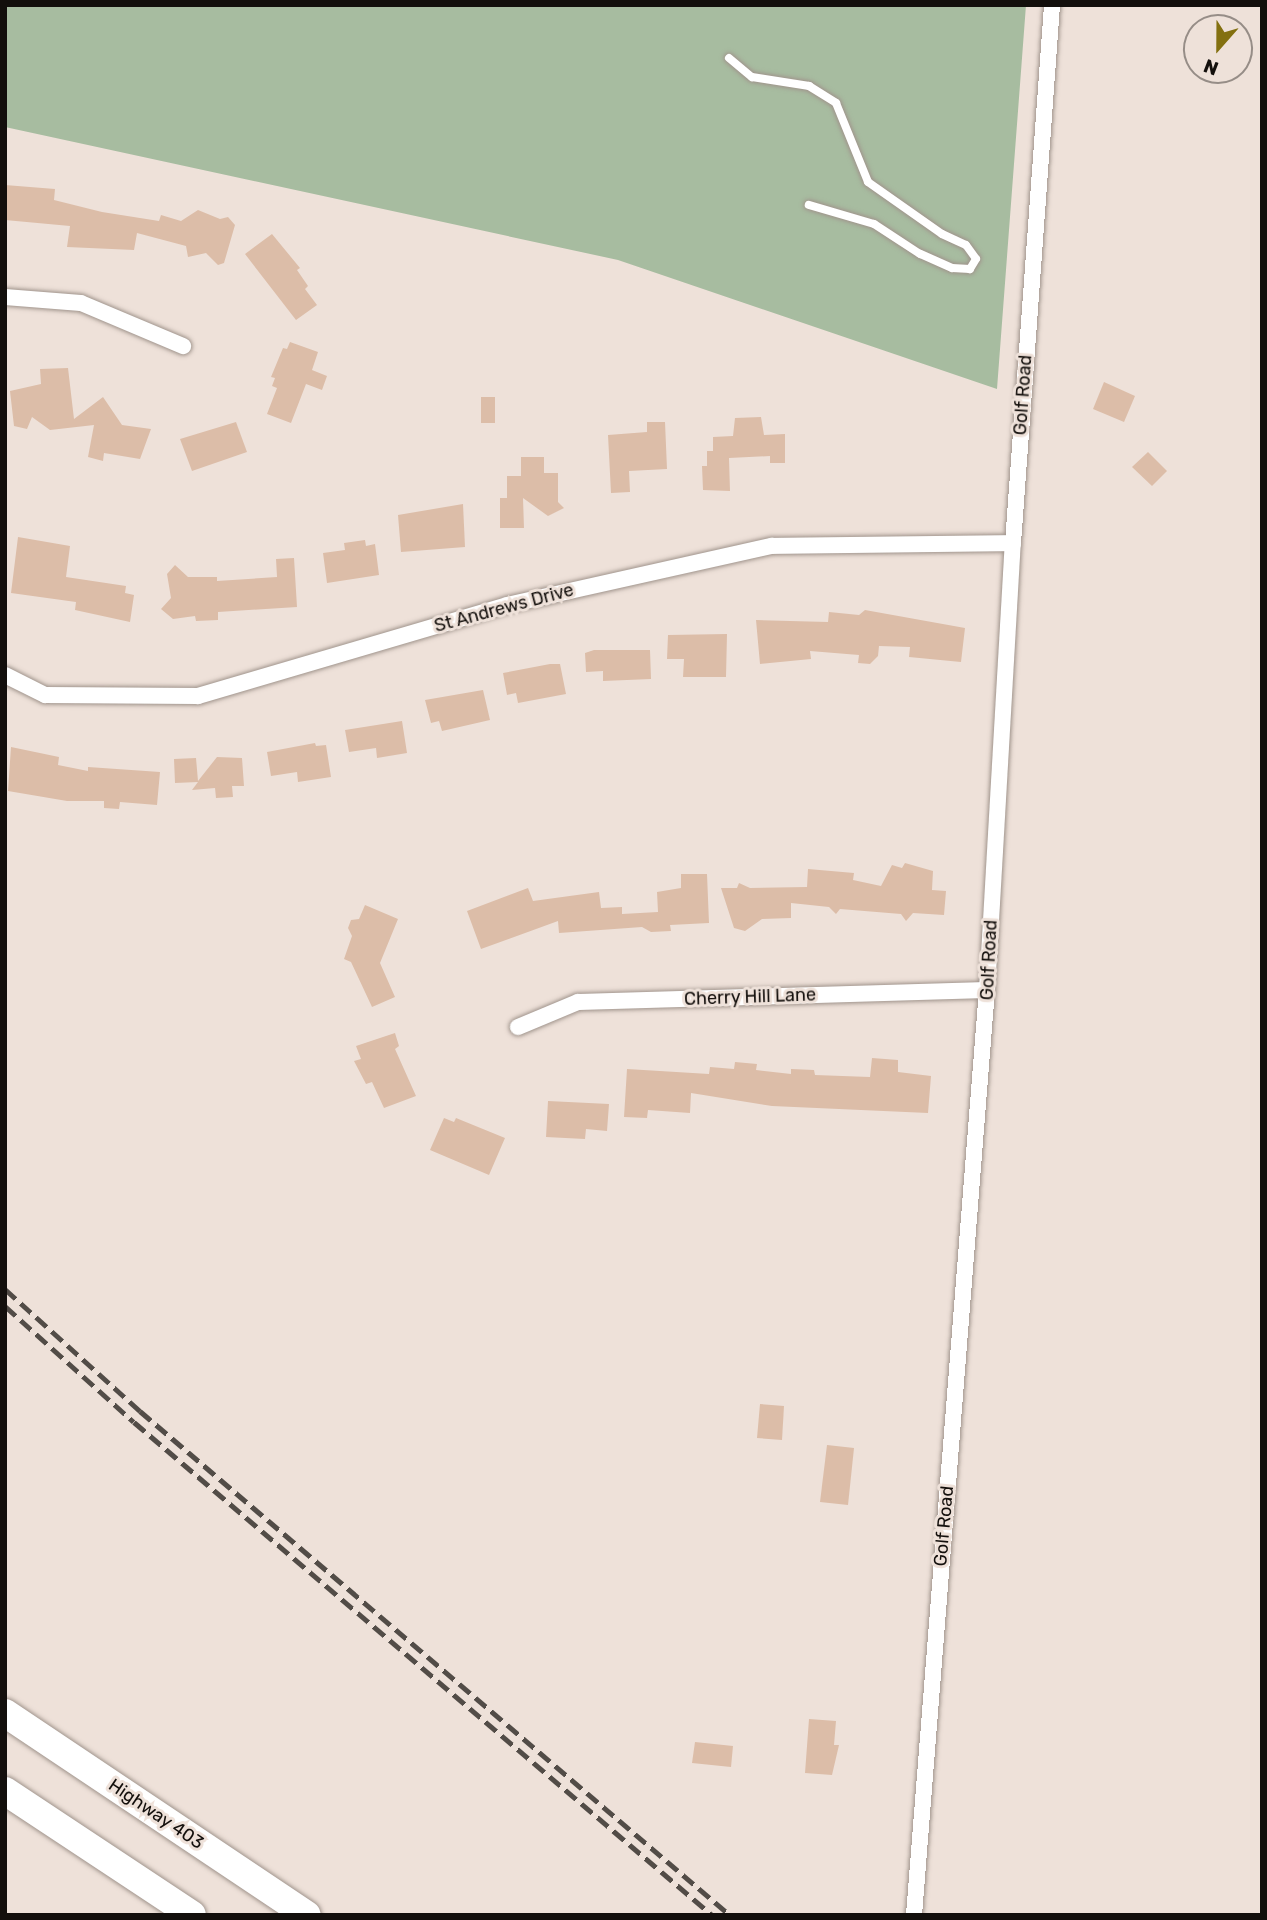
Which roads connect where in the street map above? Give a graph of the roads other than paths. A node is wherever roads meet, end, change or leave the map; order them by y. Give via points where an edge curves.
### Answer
1 (1052, 5) edge
2 (729, 58) dead end
3 (809, 205) dead end
4 (5, 297) edge
5 (183, 346) dead end
6 (1013, 543) junction
7 (5, 675) edge
8 (988, 990) junction
9 (518, 1027) dead end
10 (5, 1699) edge
11 (5, 1713) edge
12 (31, 1730) junction
13 (5, 1791) edge
14 (192, 1915) edge
15 (307, 1915) edge
16 (914, 1915) edge

1 - 6 street, Golf Road
2 - 3 lane via 752,77 809,86 836,103 868,182 942,234 966,245 975,253 974,265 963,271 952,268 920,254 874,224
4 - 5 street via 81,303
6 - 7 street, St Andrews Drive via 772,546 507,605 198,696 45,695
6 - 8 street, Golf Road
8 - 9 street, Cherry Hill Lane via 578,1002
8 - 16 street, Golf Road
10 - 12 highway
11 - 12 highway, Highway 403
12 - 15 highway, Highway 403
13 - 14 highway

